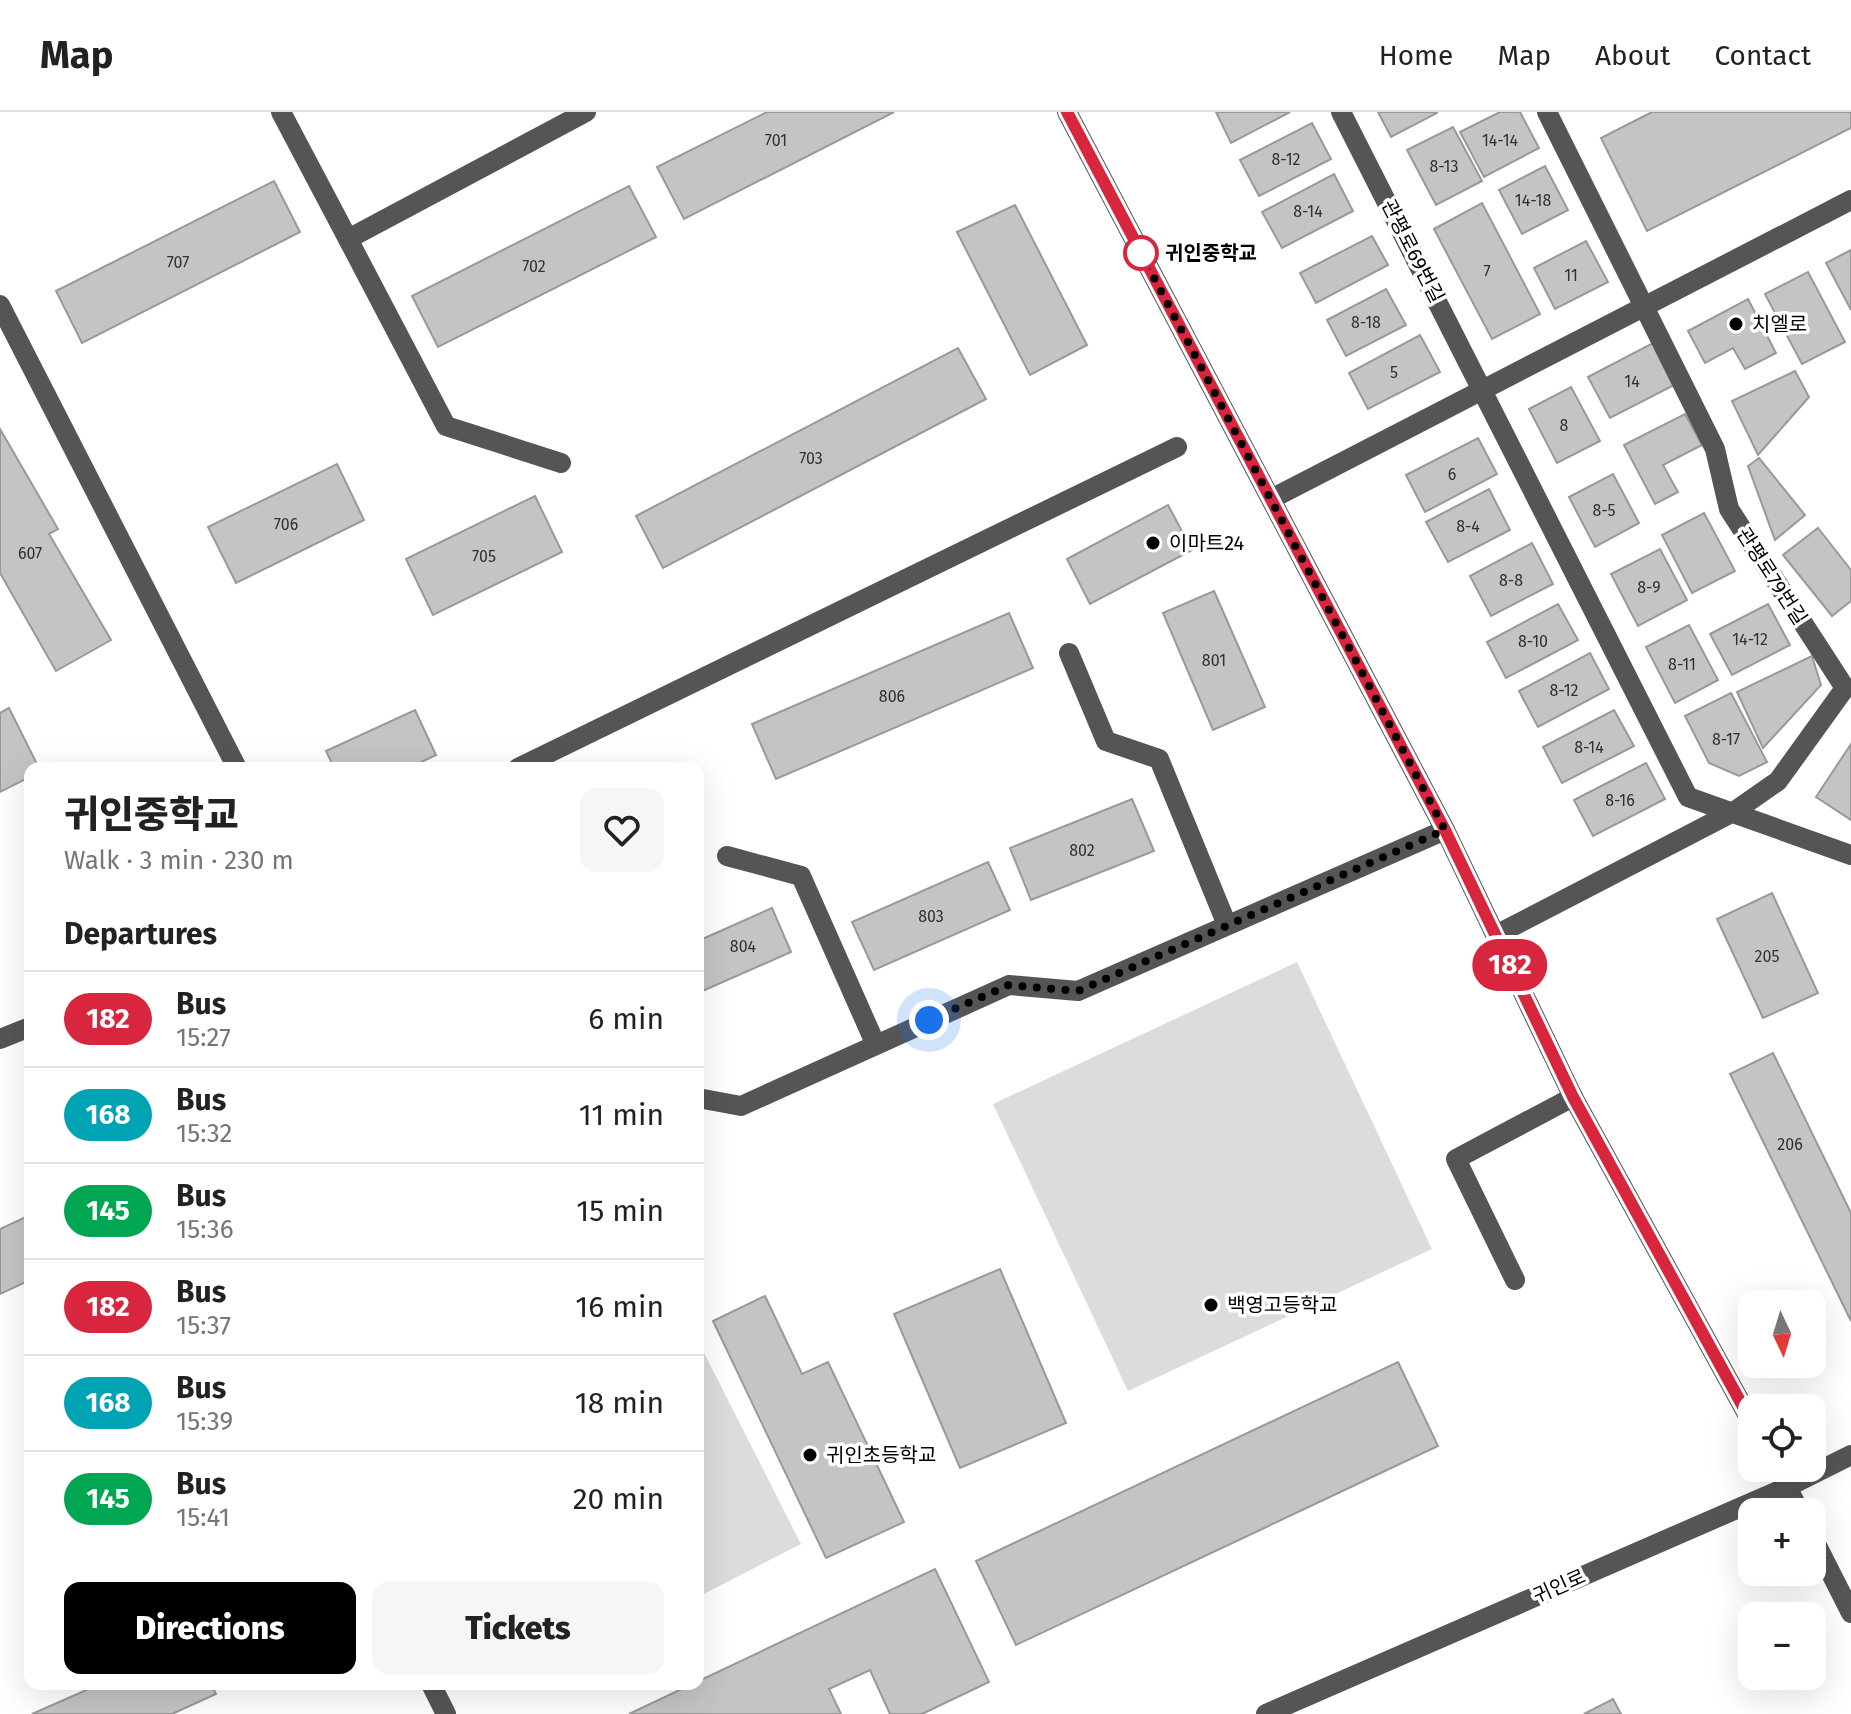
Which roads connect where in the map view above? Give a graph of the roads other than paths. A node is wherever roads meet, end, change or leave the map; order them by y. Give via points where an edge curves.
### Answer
1 (281, 112) edge
2 (586, 112) edge
3 (1067, 112) edge
4 (1341, 112) edge
5 (1547, 112) edge
6 (1851, 200) edge
7 (348, 239) junction
8 (0, 305) edge
9 (1645, 306) junction
10 (1485, 390) junction
11 (1177, 447) dead end
12 (561, 463) dead end
13 (1273, 498) junction
14 (1069, 653) dead end
15 (234, 762) edge
16 (530, 762) edge
17 (1735, 811) junction
18 (1445, 830) junction
19 (1851, 855) edge
20 (727, 856) dead end
21 (1227, 925) junction
22 (1496, 935) junction
23 (24, 1029) edge
24 (0, 1039) edge
25 (875, 1043) junction
26 (1573, 1097) junction
27 (704, 1099) edge
28 (1515, 1280) dead end
29 (1738, 1398) edge
30 (1851, 1455) edge
31 (1784, 1482) edge
32 (1787, 1487) junction
33 (1793, 1498) edge
34 (1826, 1564) edge
35 (1851, 1613) edge
36 (434, 1690) edge
37 (446, 1714) edge
38 (1266, 1714) edge

1 - 7 street
2 - 7 street
3 - 13 street
4 - 10 street, 관평로69번길
5 - 9 street
6 - 9 street
7 - 12 street via 446,426
8 - 15 street
9 - 10 street
9 - 17 street, 관평로79번길 via 1715,449 1729,509 1845,688 1778,781
10 - 13 street
10 - 17 street via 1688,797
11 - 16 street
13 - 18 street
14 - 21 street via 1106,741 1159,759
17 - 19 street
17 - 22 street
18 - 21 street
18 - 22 street
20 - 25 street via 801,876
21 - 25 street via 1078,991 1009,985
22 - 26 street
23 - 24 street
25 - 27 street via 741,1106
26 - 28 street via 1456,1159
26 - 29 street
30 - 32 street, 귀인로
31 - 32 street
32 - 33 street
32 - 38 street, 귀인로
34 - 35 street
36 - 37 street

